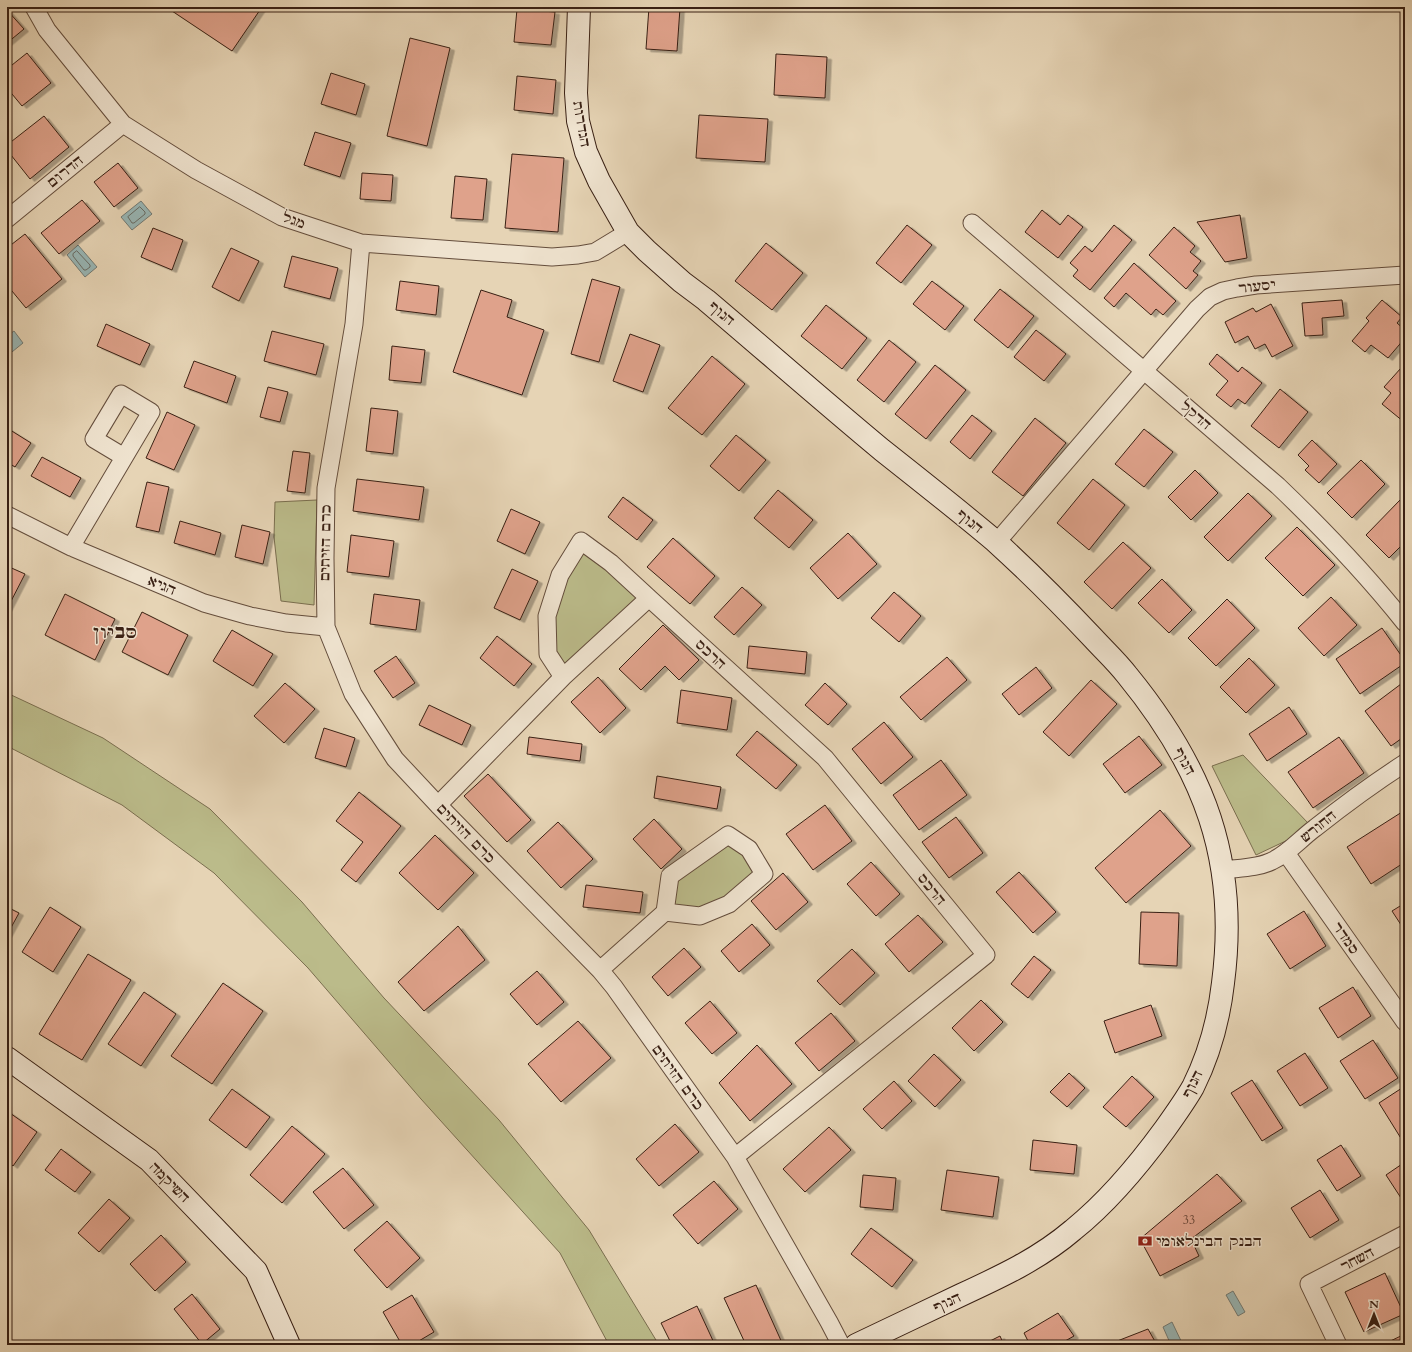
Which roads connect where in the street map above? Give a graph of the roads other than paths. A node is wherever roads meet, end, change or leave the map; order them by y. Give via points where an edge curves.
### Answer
1 (34, 7) edge
2 (579, 7) edge
3 (123, 124) junction
4 (7, 219) edge
5 (972, 223) dead end
6 (628, 232) junction
7 (361, 244) junction
8 (1405, 275) edge
9 (1144, 370) junction
10 (124, 457) dead end
11 (7, 515) edge
12 (996, 543) junction
13 (71, 547) junction
14 (649, 598) junction
15 (1405, 622) edge
16 (326, 627) junction
17 (563, 676) junction
18 (1405, 763) edge
19 (438, 805) junction
20 (1286, 853) junction
21 (1224, 870) junction
22 (665, 912) junction
23 (600, 970) junction
24 (1405, 1022) edge
25 (7, 1058) edge
26 (736, 1157) junction
27 (1405, 1234) edge
28 (289, 1345) edge
29 (841, 1345) edge
30 (856, 1345) edge
31 (1338, 1345) edge

1 - 3 street, מגל via 47,30
2 - 6 street, הגדרות via 576,93 578,121 586,152 599,181
3 - 4 street, הדרום
3 - 7 street, מגל via 196,170 282,217
5 - 9 street, הדקל
6 - 7 street, מגל via 595,252 578,256 552,257
6 - 12 street, הנוף via 682,282
7 - 16 street, כרם הזיתים via 354,324 326,488
8 - 9 street, יסעור via 1256,285 1223,291 1210,297 1197,309
9 - 12 street, יסעור
9 - 15 street, הדקל via 1300,506 1363,572
10 - 13 street
11 - 13 street, הגיא
12 - 21 street, הנוף via 1074,617 1127,674 1166,726 1205,801
13 - 16 street, הגיא via 204,603 250,616
14 - 17 street
14 - 17 street, הרכס via 611,563 581,541 560,575 547,616 548,654
14 - 26 street, הרכס via 825,758 986,955
16 - 19 street, כרם הזיתים via 353,694 395,759
17 - 19 street
18 - 20 street, החורש via 1351,800
19 - 23 street, כרם הזיתים
20 - 21 street, החורש via 1270,862
20 - 24 street, סמדר
21 - 30 street, הנוף via 1227,908 1226,959 1222,996 1212,1039 1194,1086 1137,1167 1072,1232 1037,1257
22 - 22 street via 700,916 729,904 764,874 749,849 728,835 670,876
22 - 23 street
23 - 26 street, כרם הזיתים
25 - 28 street, השיקמה via 149,1160 256,1271
26 - 29 street, כרם הזיתים
27 - 31 street, השחר via 1309,1284

